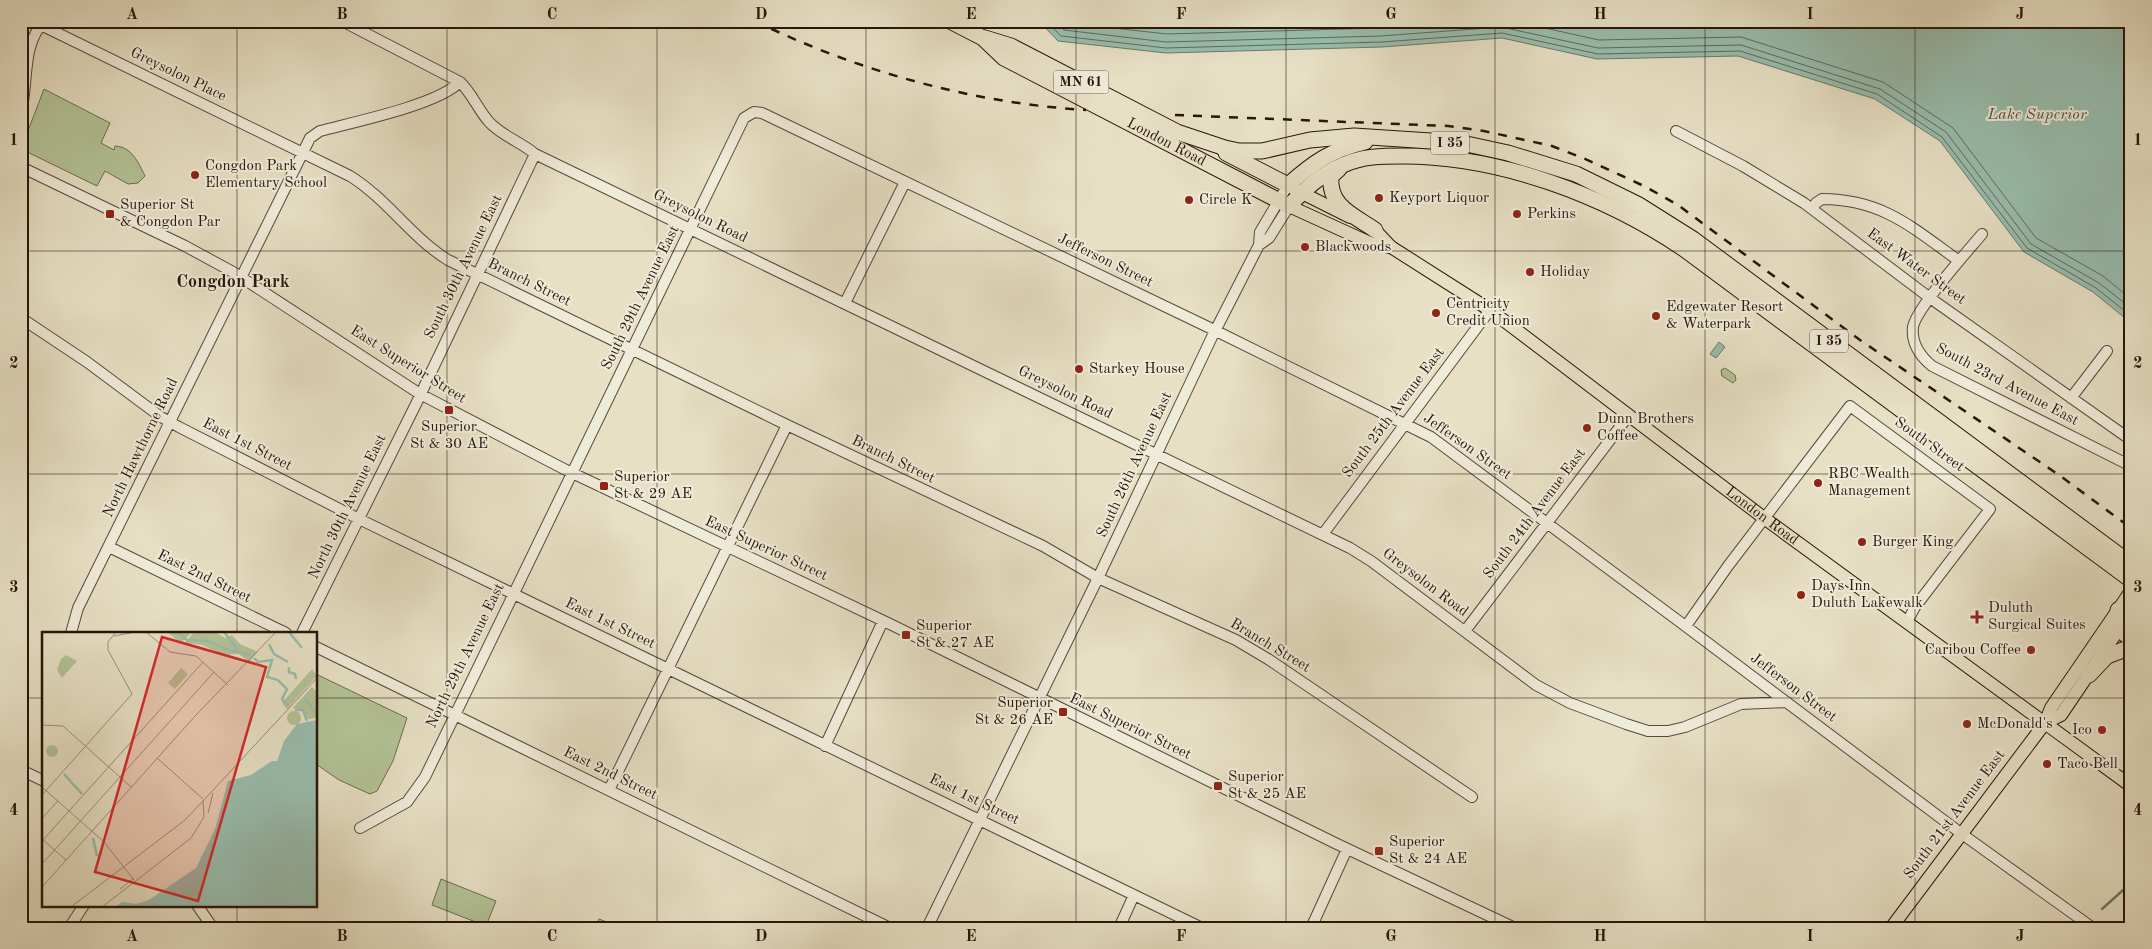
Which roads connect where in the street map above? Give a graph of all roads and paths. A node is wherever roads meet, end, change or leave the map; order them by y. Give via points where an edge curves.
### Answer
1 (342, 21) edge
2 (950, 21) edge
3 (43, 23) edge
4 (983, 38) junction
5 (460, 82) junction
6 (21, 111) edge
7 (752, 112) joint
8 (1676, 131) dead end
9 (1177, 132) junction
10 (1392, 138) junction
11 (302, 152) junction
12 (535, 154) junction
13 (1344, 164) junction
14 (21, 167) edge
15 (905, 182) junction
16 (1288, 184) junction
17 (1302, 193) junction
18 (1283, 203) junction
19 (1812, 209) junction
20 (690, 229) junction
21 (1375, 230) junction
22 (1982, 234) dead end
23 (1391, 247) junction
24 (1959, 260) junction
25 (477, 275) junction
26 (241, 277) junction
27 (1930, 298) junction
28 (845, 302) junction
29 (1490, 310) junction
30 (21, 318) edge
31 (1216, 331) junction
32 (633, 350) junction
33 (2107, 351) dead end
34 (420, 394) junction
35 (2071, 398) junction
36 (1629, 415) junction
37 (170, 422) junction
38 (1406, 424) junction
39 (787, 425) junction
40 (2131, 440) edge
41 (1157, 454) junction
42 (2131, 466) edge
43 (572, 473) junction
44 (1764, 518) junction
45 (359, 519) junction
46 (1547, 523) junction
47 (1323, 534) junction
48 (109, 547) junction
49 (728, 548) junction
50 (2131, 564) edge
51 (1098, 578) junction
52 (2131, 580) edge
53 (2131, 591) edge
54 (514, 593) junction
55 (2124, 611) edge
56 (883, 621) junction
57 (1907, 622) junction
58 (1686, 626) junction
59 (2120, 627) junction
60 (1465, 631) junction
61 (71, 632) edge
62 (284, 632) edge
63 (302, 632) edge
64 (2131, 640) edge
65 (2131, 647) edge
66 (318, 648) edge
67 (668, 669) junction
68 (2089, 676) junction
69 (1038, 698) junction
70 (1787, 702) junction
71 (453, 715) junction
72 (2045, 722) junction
73 (825, 746) junction
74 (21, 770) edge
75 (42, 780) edge
76 (2131, 786) edge
77 (608, 790) junction
78 (1472, 797) dead end
79 (980, 820) junction
80 (360, 828) dead end
81 (1962, 834) junction
82 (1347, 849) junction
83 (1134, 895) junction
84 (83, 906) edge
85 (198, 906) edge
86 (1503, 925) edge
87 (70, 928) edge
88 (214, 928) edge
89 (890, 928) edge
90 (927, 928) edge
91 (1119, 928) edge
92 (1202, 928) edge
93 (1311, 928) edge
94 (1515, 928) edge
95 (1891, 928) edge
96 (2093, 928) edge

1 - 5 street, Greysolon Road
2 - 4 highway, London Road / MN 61
3 - 6 street via 29,50
3 - 11 street, Greysolon Place
4 - 9 highway, MN 61 via 1011,46
4 - 18 highway, London Road / MN 61 via 1004,58
5 - 11 street, North Hawthorne Road via 433,99 317,132
5 - 12 street, Greysolon Road via 491,124
7 - 15 street, Jefferson Street via 762,113
7 - 20 street, South 29th Avenue East via 744,118
8 - 19 street, East Water Street via 1743,166
9 - 10 highway via 1225,148 1251,152 1323,138
9 - 16 highway, London Road / MN 61
10 - 16 highway, I 35 via 1346,147 1322,156
10 - 50 highway, I 35 via 1462,143 1508,153 1576,174 1639,205 1693,239
11 - 25 street, Branch Street via 359,182 384,202 431,250
11 - 26 street, North Hawthorne Road
12 - 20 street, Greysolon Road
12 - 25 street, South 30th Avenue East
13 - 17 highway, I 35 via 1318,178
13 - 21 highway via 1330,176 1333,196 1337,203
13 - 52 highway, I 35 via 1384,156 1426,156 1496,165 1579,193 1632,217 1684,248
14 - 26 street, East Superior Street
15 - 28 street
15 - 31 street, Jefferson Street
16 - 17 main road, London Road
16 - 18 street, South 26th Avenue East
17 - 18 highway
17 - 21 main road, London Road
18 - 23 main road, London Road via 1370,243
18 - 31 street, South 26th Avenue East via 1260,232 1259,246
19 - 24 street via 1822,199 1874,206 1899,218
19 - 27 street, East Water Street
20 - 28 street, Greysolon Road
20 - 32 street, South 29th Avenue East
21 - 23 main road, London Road
22 - 24 street, South 23rd Avenue East
23 - 29 main road, London Road
24 - 27 street, South 23rd Avenue East
25 - 32 street, Branch Street
25 - 34 street, South 30th Avenue East
26 - 34 street, East Superior Street
26 - 37 street, North Hawthorne Road
27 - 35 street, East Water Street
27 - 42 street, South 23rd Avenue East via 1914,324 1915,344 1932,366
28 - 41 street, Greysolon Road
29 - 36 main road, London Road
29 - 38 street, South 25th Avenue East
30 - 37 street, East 1st Street
31 - 38 street, Jefferson Street
31 - 41 street, South 26th Avenue East
32 - 39 street, Branch Street
32 - 43 street, South 29th Avenue East
33 - 35 street
34 - 43 street, East Superior Street
34 - 45 street, North 30th Avenue East
35 - 40 street, East Water Street
36 - 44 main road, London Road
36 - 46 street, South 24th Avenue East
37 - 45 street, East 1st Street
37 - 48 street, North Hawthorne Road
38 - 46 street, Jefferson Street via 1431,437
38 - 47 street, South 25th Avenue East
39 - 49 street
39 - 51 street, Branch Street via 1044,546
41 - 47 street, Greysolon Road
41 - 51 street, South 26th Avenue East
43 - 49 street, East Superior Street
43 - 54 street, North 29th Avenue East
44 - 57 main road, London Road
44 - 57 street, South Street via 1850,406 1990,509
44 - 58 street
45 - 54 street, East 1st Street
45 - 63 street, North 30th Avenue East
46 - 58 street, Jefferson Street
46 - 60 street, South 24th Avenue East
47 - 60 street, Greysolon Road via 1372,561
48 - 61 street, North Hawthorne Road via 78,608
48 - 62 street, East 2nd Street
49 - 56 street, East Superior Street
49 - 67 street
51 - 69 street, South 26th Avenue East
51 - 78 street, Branch Street via 1246,646
53 - 55 main road, South 21st Avenue East
54 - 67 street, East 1st Street
54 - 71 street, North 29th Avenue East
55 - 59 highway
55 - 72 main road, South 21st Avenue East via 2051,708
56 - 69 street, East Superior Street
56 - 73 street
57 - 72 main road, London Road
58 - 70 street, Jefferson Street
59 - 64 highway via 2122,634
59 - 68 main road, South 21st Avenue East
60 - 70 street, Greysolon Road via 1554,696 1648,730 1675,730 1741,704
65 - 68 highway via 2107,656
66 - 71 street, East 2nd Street
67 - 73 street, East 1st Street
67 - 77 street
68 - 72 main road, South 21st Avenue East via 2061,715
69 - 79 street, South 26th Avenue East
69 - 82 street, East Superior Street
70 - 81 street, Jefferson Street
71 - 77 street, East 2nd Street
71 - 80 street, North 29th Avenue East via 425,776 410,799
72 - 76 main road, London Road
72 - 81 main road, South 21st Avenue East
73 - 79 street, East 1st Street
74 - 75 street
77 - 89 street, East 2nd Street
79 - 83 street, East 1st Street
79 - 90 street, South 26th Avenue East
81 - 95 main road, South 21st Avenue East
81 - 96 street, Jefferson Street
82 - 86 street, East Superior Street
82 - 93 street
83 - 91 street
83 - 92 street, East 1st Street
84 - 87 street
85 - 88 street
86 - 94 street, East Superior Street

